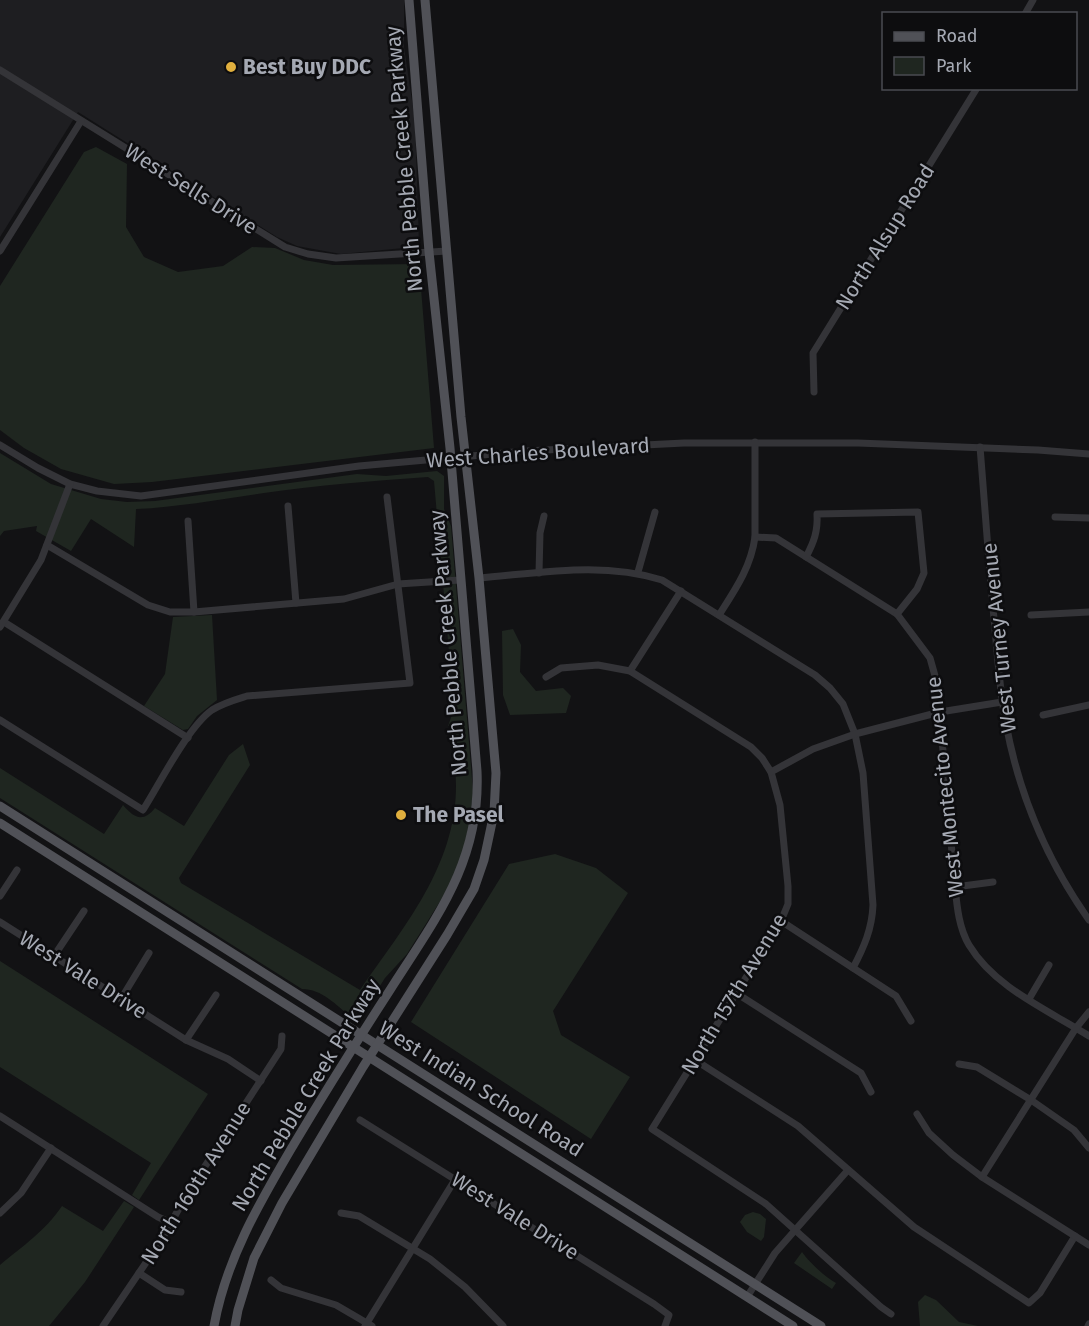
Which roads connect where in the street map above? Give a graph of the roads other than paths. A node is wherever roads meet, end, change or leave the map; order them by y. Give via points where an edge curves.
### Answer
1 (409, 0) edge
2 (424, 0) edge
3 (428, 36) junction
4 (412, 37) junction
5 (0, 70) edge
6 (976, 90) edge
7 (81, 121) junction
8 (0, 251) edge
9 (447, 251) junction
10 (429, 252) junction
11 (814, 392) dead end
12 (755, 442) junction
13 (0, 445) edge
14 (980, 447) junction
15 (1089, 454) edge
16 (466, 457) junction
17 (450, 459) junction
18 (70, 484) junction
19 (387, 497) dead end
20 (288, 506) dead end
21 (655, 512) dead end
22 (544, 516) dead end
23 (1055, 517) dead end
24 (1089, 518) edge
25 (188, 521) dead end
26 (755, 537) junction
27 (47, 545) junction
28 (806, 557) junction
29 (638, 572) junction
30 (539, 573) junction
31 (479, 578) junction
32 (460, 580) junction
33 (398, 584) junction
34 (681, 591) junction
35 (296, 603) junction
36 (194, 612) junction
37 (1089, 612) edge
38 (897, 614) junction
39 (719, 615) junction
40 (1031, 615) dead end
41 (2, 624) edge
42 (630, 671) junction
43 (546, 676) dead end
44 (1002, 702) junction
45 (1089, 705) edge
46 (940, 712) junction
47 (1042, 715) dead end
48 (0, 720) edge
49 (855, 734) junction
50 (188, 738) junction
51 (771, 772) junction
52 (0, 806) edge
53 (0, 823) edge
54 (471, 838) junction
55 (489, 844) junction
56 (17, 870) dead end
57 (993, 882) dead end
58 (955, 887) junction
59 (0, 896) edge
60 (84, 911) dead end
61 (1089, 920) edge
62 (781, 921) junction
63 (0, 922) edge
64 (150, 953) dead end
65 (54, 956) junction
66 (1049, 965) dead end
67 (853, 968) junction
68 (736, 993) junction
69 (216, 994) dead end
70 (121, 999) junction
71 (1029, 999) junction
72 (1089, 1012) edge
73 (911, 1021) dead end
74 (1076, 1028) junction
75 (361, 1035) junction
76 (282, 1036) dead end
77 (1089, 1036) edge
78 (186, 1040) junction
79 (377, 1045) junction
80 (354, 1047) junction
81 (369, 1057) junction
82 (695, 1060) junction
83 (959, 1064) dead end
84 (261, 1081) junction
85 (871, 1092) dead end
86 (1031, 1100) junction
87 (917, 1114) dead end
88 (0, 1116) edge
89 (360, 1120) dead end
90 (51, 1148) junction
91 (1089, 1148) edge
92 (848, 1170) junction
93 (982, 1177) junction
94 (456, 1179) junction
95 (0, 1213) edge
96 (341, 1213) dead end
97 (171, 1223) junction
98 (795, 1230) junction
99 (1075, 1236) junction
100 (1089, 1245) edge
101 (412, 1249) junction
102 (139, 1273) junction
103 (271, 1280) dead end
104 (755, 1284) junction
105 (181, 1292) dead end
106 (747, 1297) junction
107 (891, 1314) dead end
108 (368, 1325) edge
109 (103, 1326) edge
110 (214, 1326) edge
111 (235, 1326) edge
112 (503, 1326) edge
113 (665, 1326) edge
114 (793, 1326) edge
115 (821, 1326) edge

1 - 4 main road, North Pebble Creek Parkway
2 - 3 main road, North Pebble Creek Parkway
3 - 4 main road
3 - 9 main road, North Pebble Creek Parkway
4 - 10 main road, North Pebble Creek Parkway
5 - 7 street, West Sells Drive
6 - 11 street, North Alsup Road via 813,353
7 - 8 street
7 - 10 street, West Sells Drive via 285,247 336,258
9 - 10 street, West Sells Drive
9 - 16 main road, North Pebble Creek Parkway
10 - 17 main road, North Pebble Creek Parkway
12 - 14 street, West Charles Boulevard
12 - 16 street, West Charles Boulevard
12 - 26 street
13 - 18 street, West Charles Boulevard
14 - 15 street, West Charles Boulevard
14 - 44 street, West Turney Avenue
16 - 17 street, West Charles Boulevard
16 - 31 main road, North Pebble Creek Parkway
17 - 18 street, West Charles Boulevard via 349,467 141,496
17 - 32 main road, North Pebble Creek Parkway
18 - 27 street
19 - 33 street
20 - 35 street
21 - 29 street
22 - 30 street
23 - 24 street
25 - 36 street
26 - 28 street, West Montecito Avenue via 776,538
26 - 39 street via 748,564
27 - 36 street via 148,605 170,612
27 - 41 street
28 - 38 street, West Montecito Avenue
28 - 38 street via 815,539 817,514 918,512 924,573
29 - 30 street via 594,568
29 - 34 street
30 - 31 street
31 - 55 main road, North Pebble Creek Parkway via 496,773
32 - 33 street
32 - 54 main road, North Pebble Creek Parkway via 477,771 478,800
33 - 35 street via 344,599
33 - 50 street via 410,683 247,696 211,711
34 - 39 street
34 - 42 street
35 - 36 street
37 - 40 street
38 - 46 street, West Montecito Avenue via 930,657
39 - 49 street via 830,688 843,704
41 - 50 street
42 - 43 street via 598,665 561,668
42 - 51 street via 751,747
44 - 46 street
44 - 61 street, West Turney Avenue via 1016,765 1036,823 1057,869
45 - 47 street
46 - 49 street
46 - 58 street, West Montecito Avenue
48 - 50 street via 143,810
49 - 51 street via 813,749
49 - 67 street via 863,773 873,905 869,935
51 - 62 street, North 157th Avenue via 780,804 788,886 788,904
52 - 75 main road, West Indian School Road
53 - 80 main road, West Indian School Road
54 - 55 main road
54 - 75 main road, North Pebble Creek Parkway via 460,874 446,901
55 - 79 main road, North Pebble Creek Parkway via 462,911
56 - 59 street
57 - 58 street
58 - 71 street, West Montecito Avenue via 959,918 969,944 985,967
60 - 65 street
62 - 67 street
62 - 68 street, North 157th Avenue
63 - 65 street, West Vale Drive
64 - 70 street
65 - 70 street, West Vale Drive
66 - 71 street
67 - 73 street via 896,996
68 - 82 street, North 157th Avenue
68 - 85 street via 861,1072
69 - 78 street
70 - 78 street, West Vale Drive
71 - 74 street, West Montecito Avenue
72 - 74 street
74 - 77 street, West Montecito Avenue
74 - 86 street
75 - 79 main road, West Indian School Road
75 - 80 main road, North Pebble Creek Parkway
76 - 84 street, North 160th Avenue via 281,1049
78 - 84 street, West Vale Drive via 228,1059
79 - 81 main road, North Pebble Creek Parkway
79 - 104 main road, West Indian School Road
80 - 81 main road, West Indian School Road
80 - 110 main road, North Pebble Creek Parkway via 243,1234 231,1262
81 - 106 main road, West Indian School Road
81 - 111 main road, North Pebble Creek Parkway via 265,1234 246,1280
82 - 92 street via 798,1126
82 - 98 street, North 157th Avenue via 652,1129 756,1196
83 - 86 street via 977,1067
84 - 97 street, North 160th Avenue
86 - 91 street via 1074,1130
86 - 93 street
87 - 93 street via 929,1133
88 - 90 street
89 - 94 street, West Vale Drive
90 - 95 street via 21,1193
90 - 97 street
92 - 98 street
92 - 99 street via 914,1227 1029,1303 1040,1293
93 - 99 street
94 - 101 street
94 - 113 street, West Vale Drive via 669,1315
96 - 101 street via 359,1216
97 - 102 street, North 160th Avenue
98 - 104 street
98 - 107 street
99 - 100 street
101 - 108 street
101 - 112 street via 457,1280
102 - 105 street via 165,1290
102 - 109 street, North 160th Avenue
103 - 108 street via 281,1288 336,1305
104 - 106 street
104 - 115 main road, West Indian School Road
106 - 114 main road, West Indian School Road

